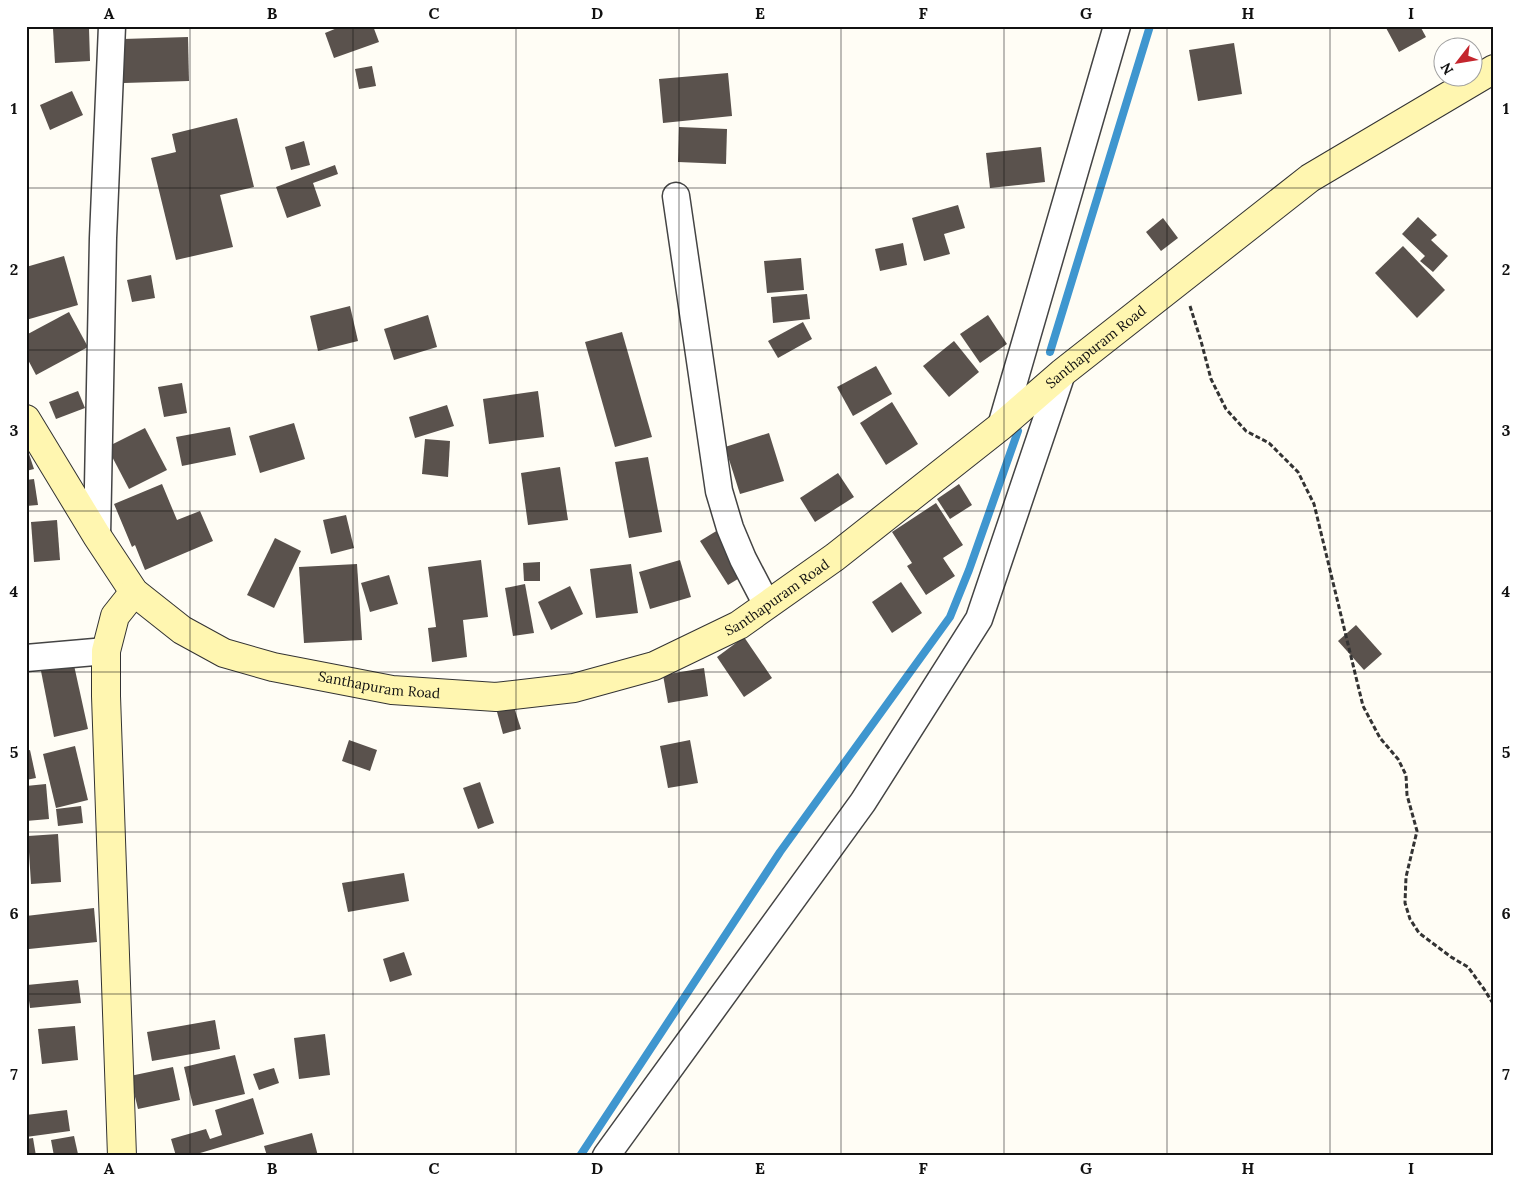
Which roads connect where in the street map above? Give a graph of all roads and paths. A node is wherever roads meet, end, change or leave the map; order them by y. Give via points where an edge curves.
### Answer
1 (112, 26) edge
2 (1117, 26) edge
3 (1494, 69) edge
4 (676, 196) dead end
5 (1177, 282) junction
6 (1062, 373) junction
7 (26, 419) edge
8 (1001, 426) junction
9 (98, 536) junction
10 (134, 592) junction
11 (767, 604) junction
12 (106, 652) junction
13 (26, 658) edge
14 (1494, 1006) edge
15 (122, 1156) edge
16 (606, 1156) edge

1 - 9 street via 103,238
2 - 8 street
3 - 5 main road, Santhapuram Road via 1310,178
4 - 11 street via 719,490 743,559
5 - 6 main road, Santhapuram Road
5 - 14 path via 1192,311 1211,378 1226,409 1246,431 1269,443 1298,472 1314,504 1363,706 1406,775 1407,795 1418,830 1406,877 1405,903 1410,919 1419,933 1468,967
6 - 8 main road, Santhapuram Road
6 - 16 street via 979,619 863,802
7 - 9 main road, Santhapuram Road
8 - 11 main road, Santhapuram Road via 835,557
9 - 10 main road, Santhapuram Road
10 - 11 main road, Santhapuram Road via 182,630 224,653 273,667 392,690 496,697 574,688 654,666 739,625
10 - 12 main road via 115,616
12 - 13 street
12 - 15 main road

